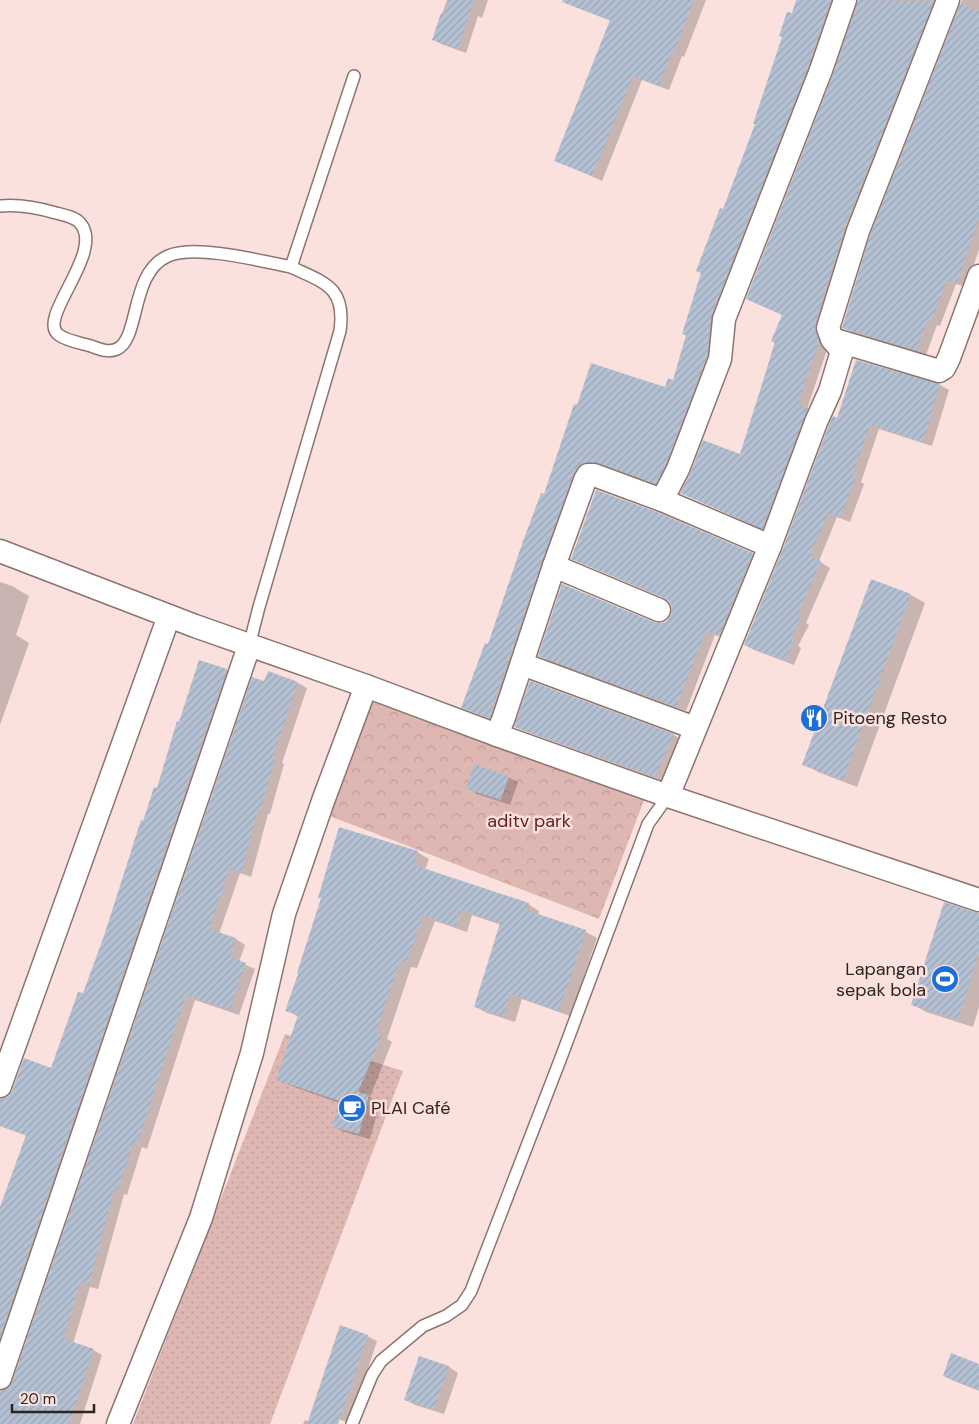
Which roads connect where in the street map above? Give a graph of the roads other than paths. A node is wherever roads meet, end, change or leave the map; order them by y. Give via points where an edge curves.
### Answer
1 (846, 0) edge
2 (948, 0) edge
3 (354, 76) dead end
4 (0, 206) edge
5 (291, 267) junction
6 (979, 276) edge
7 (832, 338) junction
8 (662, 500) junction
9 (770, 546) junction
10 (0, 551) edge
11 (554, 566) junction
12 (658, 610) dead end
13 (169, 616) junction
14 (249, 646) junction
15 (522, 664) junction
16 (366, 686) junction
17 (695, 728) junction
18 (497, 735) junction
19 (668, 796) junction
20 (979, 900) edge
21 (0, 1086) edge
22 (0, 1378) edge
23 (118, 1424) edge
24 (352, 1424) edge

1 - 8 street via 724,319 720,359 678,469
2 - 7 street via 858,231 828,328
3 - 5 lane
4 - 5 lane via 51,211 81,223 85,247 54,318 54,331 65,338 103,350 122,346 149,272 169,255 193,252 222,254
5 - 14 lane via 333,290 339,303 341,323
6 - 7 street via 949,358 939,371
7 - 9 street via 842,351 830,391
8 - 9 street
8 - 11 street via 588,475
9 - 17 street
10 - 13 street
11 - 12 street
11 - 15 street
13 - 14 street
13 - 21 street
14 - 16 street
14 - 22 street
15 - 17 street
15 - 18 street
16 - 18 street
16 - 23 street via 284,914 252,1054 201,1218
17 - 19 street
18 - 19 street
19 - 20 street
19 - 24 lane via 648,824 471,1291 462,1305 423,1326 381,1361

